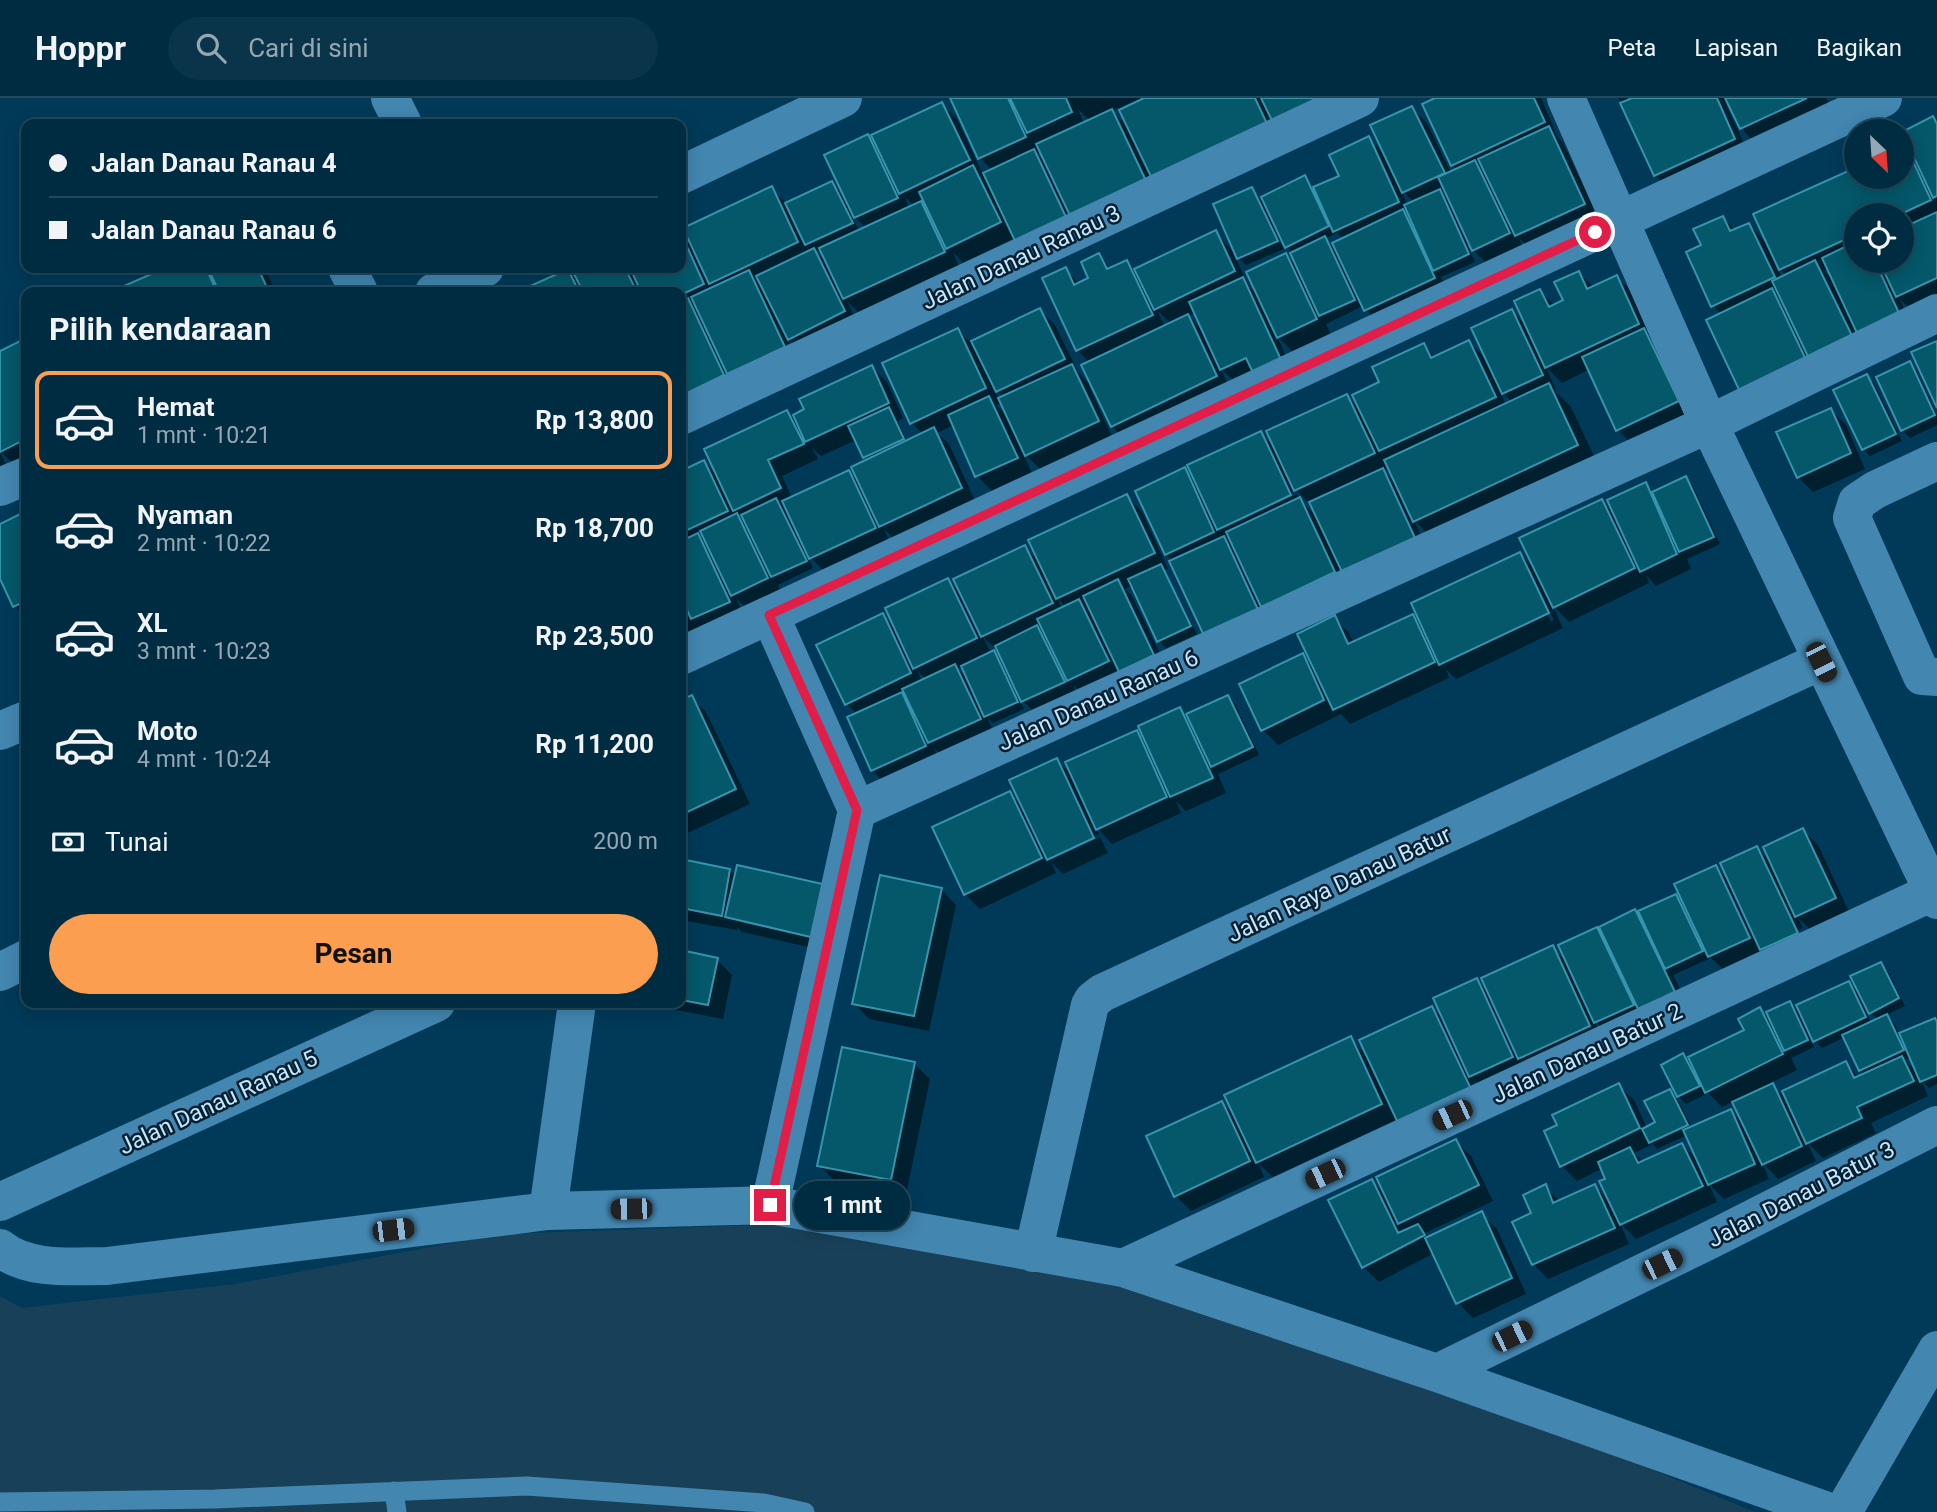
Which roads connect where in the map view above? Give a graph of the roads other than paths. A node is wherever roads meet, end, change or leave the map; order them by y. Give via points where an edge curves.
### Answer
1 (390, 98) edge
2 (842, 98) edge
3 (1360, 98) edge
4 (1566, 98) edge
5 (1883, 98) edge
6 (400, 119) edge
7 (686, 173) edge
8 (1620, 220) junction
9 (474, 273) edge
10 (444, 287) edge
11 (1937, 313) edge
12 (686, 414) edge
13 (1709, 424) junction
14 (1937, 461) edge
15 (21, 477) edge
16 (0, 487) edge
17 (769, 615) junction
18 (686, 654) edge
19 (1821, 662) junction
20 (1937, 677) edge
21 (21, 721) edge
22 (0, 731) edge
23 (857, 810) junction
24 (1936, 894) edge
25 (21, 962) edge
26 (0, 972) edge
27 (425, 1008) edge
28 (576, 1008) edge
29 (1937, 1125) edge
30 (0, 1202) edge
31 (770, 1205) junction
32 (548, 1211) junction
33 (0, 1248) edge
34 (1033, 1253) junction
35 (1123, 1268) junction
36 (1937, 1350) edge
37 (1437, 1373) junction
38 (394, 1492) junction
39 (0, 1502) edge
40 (397, 1512) edge
41 (805, 1512) edge
42 (1830, 1512) edge
43 (1843, 1512) edge

1 - 6 street
2 - 7 street
3 - 12 street, Jalan Danau Ranau 3
4 - 8 street
5 - 8 street
8 - 13 street
8 - 17 street
9 - 10 street
11 - 13 street, Jalan Danau Ranau 6
13 - 19 street
13 - 23 street, Jalan Danau Ranau 6
14 - 20 street via 1875,489 1857,502 1852,518 1922,676
15 - 16 street
17 - 18 street
17 - 23 street
19 - 24 street
19 - 34 street, Jalan Raya Danau Batur via 1102,993 1090,1005
21 - 22 street
23 - 31 street
24 - 35 street, Jalan Danau Batur 2
25 - 26 street
27 - 30 street, Jalan Danau Ranau 5
28 - 32 street
29 - 37 street, Jalan Danau Batur 3
31 - 32 street
31 - 34 street
32 - 33 street via 107,1266 53,1266 11,1257
34 - 35 street
35 - 37 street
36 - 43 street
37 - 42 street
38 - 39 lane
38 - 40 lane
38 - 41 lane via 527,1486 764,1503

